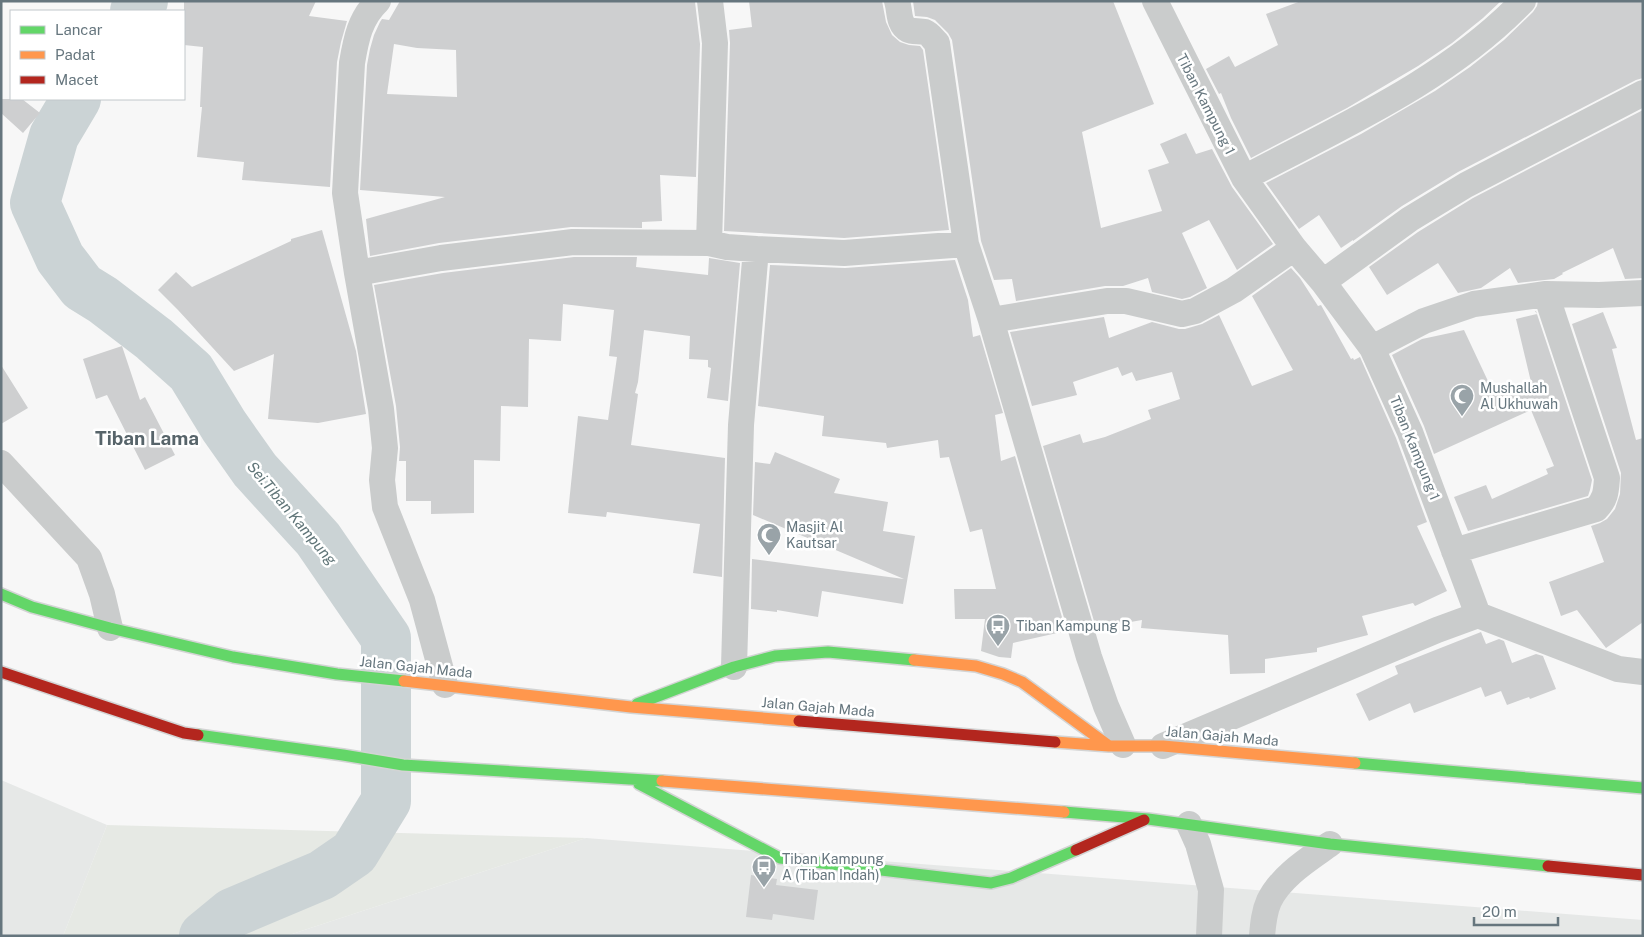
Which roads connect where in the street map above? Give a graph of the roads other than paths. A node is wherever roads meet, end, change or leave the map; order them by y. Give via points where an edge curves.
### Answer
1 (378, 1) edge
2 (710, 1) edge
3 (897, 1) edge
4 (1155, 1) edge
5 (1522, 1) edge
6 (1643, 93) edge
7 (1244, 178) junction
8 (709, 243) junction
9 (966, 244) junction
10 (1294, 248) junction
11 (756, 249) junction
12 (357, 273) junction
13 (1323, 282) junction
14 (1643, 293) edge
15 (1546, 294) junction
16 (991, 320) junction
17 (1372, 348) junction
18 (1, 463) edge
19 (1454, 551) junction
20 (1, 594) edge
21 (1478, 615) junction
22 (110, 628) junction
23 (734, 667) junction
24 (1, 672) edge
25 (1643, 672) edge
26 (445, 684) junction
27 (631, 706) junction
28 (1116, 745) junction
29 (1164, 746) junction
30 (629, 778) junction
31 (1643, 788) edge
32 (1148, 819) junction
33 (1189, 824) junction
34 (1330, 844) junction
35 (1643, 875) edge
36 (1209, 936) edge
37 (1262, 936) edge

1 - 12 street via 361,24 352,63 345,193
2 - 8 street via 715,43
3 - 9 street via 901,22 907,29 914,33 925,32 937,43
4 - 7 street, Tiban Kampung 1
5 - 7 street via 1474,44 1411,89
6 - 13 street via 1466,185 1410,219
7 - 10 street, Tiban Kampung 1
8 - 11 street
8 - 12 street via 573,242 441,258
9 - 11 street via 844,253
9 - 16 street
10 - 13 street, Tiban Kampung 1
10 - 16 street via 1234,290 1195,311 1182,314 1126,300
11 - 23 street via 741,425
12 - 26 street via 381,409 385,507 422,600
13 - 17 street, Tiban Kampung 1
14 - 15 street
15 - 17 street via 1474,304 1424,322
15 - 19 street via 1607,478 1606,494 1596,509
16 - 28 street
17 - 19 street, Tiban Kampung 1 via 1410,432
18 - 22 street via 89,558
19 - 21 street, Tiban Kampung 1
20 - 22 highway, Jalan Gajah Mada
21 - 25 street via 1618,668
21 - 29 street
22 - 26 highway, Jalan Gajah Mada via 233,656 337,674
23 - 27 highway
23 - 28 highway via 775,656 828,652 976,666 1022,682
24 - 30 highway via 184,733 403,765
26 - 27 highway, Jalan Gajah Mada
27 - 28 highway, Jalan Gajah Mada
28 - 29 highway, Jalan Gajah Mada
29 - 31 highway, Jalan Gajah Mada
30 - 32 highway
30 - 32 highway via 780,858 991,882 1011,878
32 - 33 highway
33 - 34 highway
33 - 36 street via 1211,890
34 - 35 highway
34 - 37 street via 1288,876 1270,899

